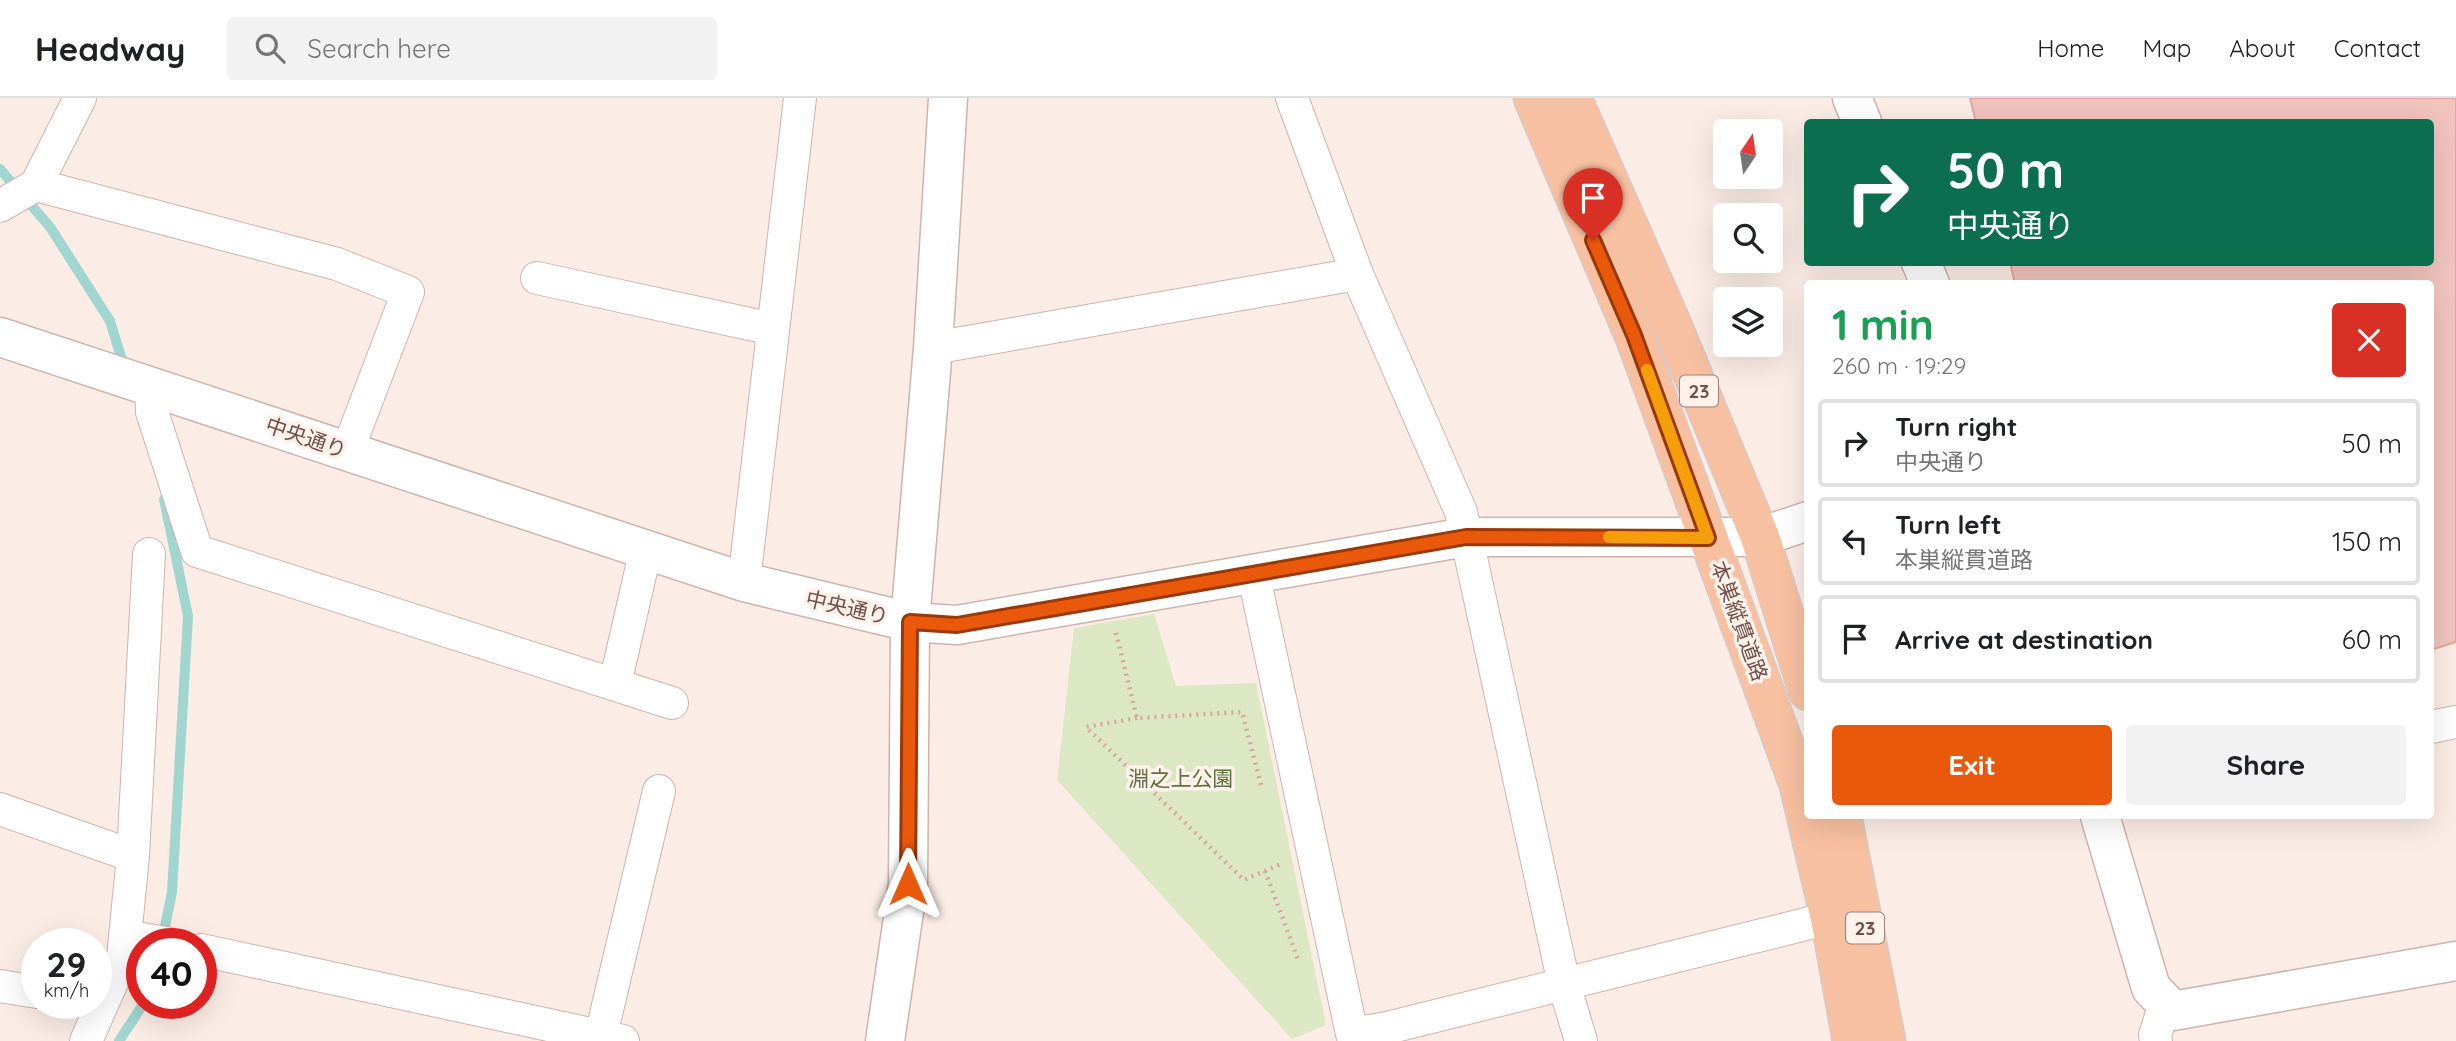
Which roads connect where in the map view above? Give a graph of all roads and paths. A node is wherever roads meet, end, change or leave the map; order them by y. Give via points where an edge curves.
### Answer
1 (80, 98) edge
2 (800, 98) edge
3 (948, 98) edge
4 (1292, 98) edge
5 (1533, 98) edge
6 (1572, 98) edge
7 (1852, 98) edge
8 (1861, 119) edge
9 (36, 184) junction
10 (0, 206) edge
11 (1357, 274) junction
12 (537, 278) dead end
13 (773, 329) junction
14 (0, 337) edge
15 (933, 348) junction
16 (146, 383) junction
17 (347, 452) junction
18 (1804, 522) edge
19 (1466, 537) junction
20 (1760, 537) junction
21 (1708, 538) junction
22 (646, 549) junction
23 (149, 554) dead end
24 (1252, 572) junction
25 (744, 582) junction
26 (1108, 600) junction
27 (910, 622) junction
28 (1804, 678) edge
29 (615, 684) junction
30 (672, 703) dead end
31 (1138, 718) junction
32 (2456, 722) edge
33 (2434, 726) edge
34 (659, 790) dead end
35 (1804, 799) edge
36 (1265, 800) dead end
37 (0, 809) edge
38 (1811, 819) edge
39 (1842, 819) edge
40 (2101, 819) edge
41 (1278, 851) dead end
42 (1311, 854) junction
43 (133, 856) junction
44 (1281, 864) junction
45 (1265, 871) junction
46 (1846, 916) junction
47 (125, 936) joint
48 (217, 953) edge
49 (2456, 961) edge
50 (1302, 970) dead end
51 (112, 979) edge
52 (1564, 984) junction
53 (0, 986) edge
54 (21, 989) edge
55 (2165, 1004) junction
56 (94, 1019) edge
57 (1389, 1035) edge
58 (1346, 1037) edge
59 (612, 1038) edge
60 (86, 1041) edge
61 (885, 1041) edge
62 (1581, 1041) edge
63 (1852, 1041) edge
64 (1886, 1041) edge
65 (2156, 1041) edge

1 - 9 street
2 - 13 street
3 - 15 street
4 - 11 street
5 - 21 main road, 本巣縦貫道路 / 23 via 1634,335
6 - 20 main road, 本巣縦貫道路 / 23
7 - 8 street
9 - 10 street
9 - 17 street via 337,264 408,292
11 - 15 street
11 - 19 street via 1461,512
12 - 13 street
13 - 25 street
14 - 16 street, 中央通り
15 - 27 street
16 - 17 street, 中央通り
16 - 29 street via 197,551
17 - 22 street, 中央通り
18 - 20 street, 中央通り
19 - 21 street, 中央通り
19 - 24 street, 中央通り
19 - 52 street
20 - 21 street, 中央通り
20 - 28 main road, 本巣縦貫道路 / 23
21 - 35 main road, 本巣縦貫道路 / 23
22 - 25 street, 中央通り
22 - 29 street
23 - 43 street
24 - 26 street, 中央通り
24 - 42 street
25 - 27 street, 中央通り
26 - 27 street, 中央通り via 957,625
26 - 31 path
27 - 61 street via 908,884
29 - 30 street
31 - 36 path via 1242,712
31 - 45 path via 1086,727 1244,880
32 - 33 street
34 - 59 street
37 - 43 street
38 - 46 main road, 本巣縦貫道路 / 23
39 - 46 main road, 本巣縦貫道路 / 23
40 - 55 street via 2151,988
41 - 44 path
42 - 44 path
42 - 58 street
43 - 47 street
44 - 45 path
45 - 50 path
46 - 52 street
46 - 63 main road, 本巣縦貫道路 / 23
46 - 64 main road, 本巣縦貫道路 / 23
47 - 51 street via 123,957
48 - 59 street
49 - 55 street via 2184,1011 2173,1011
52 - 57 street
52 - 62 street
53 - 54 street
55 - 65 street
56 - 60 street
57 - 58 street

